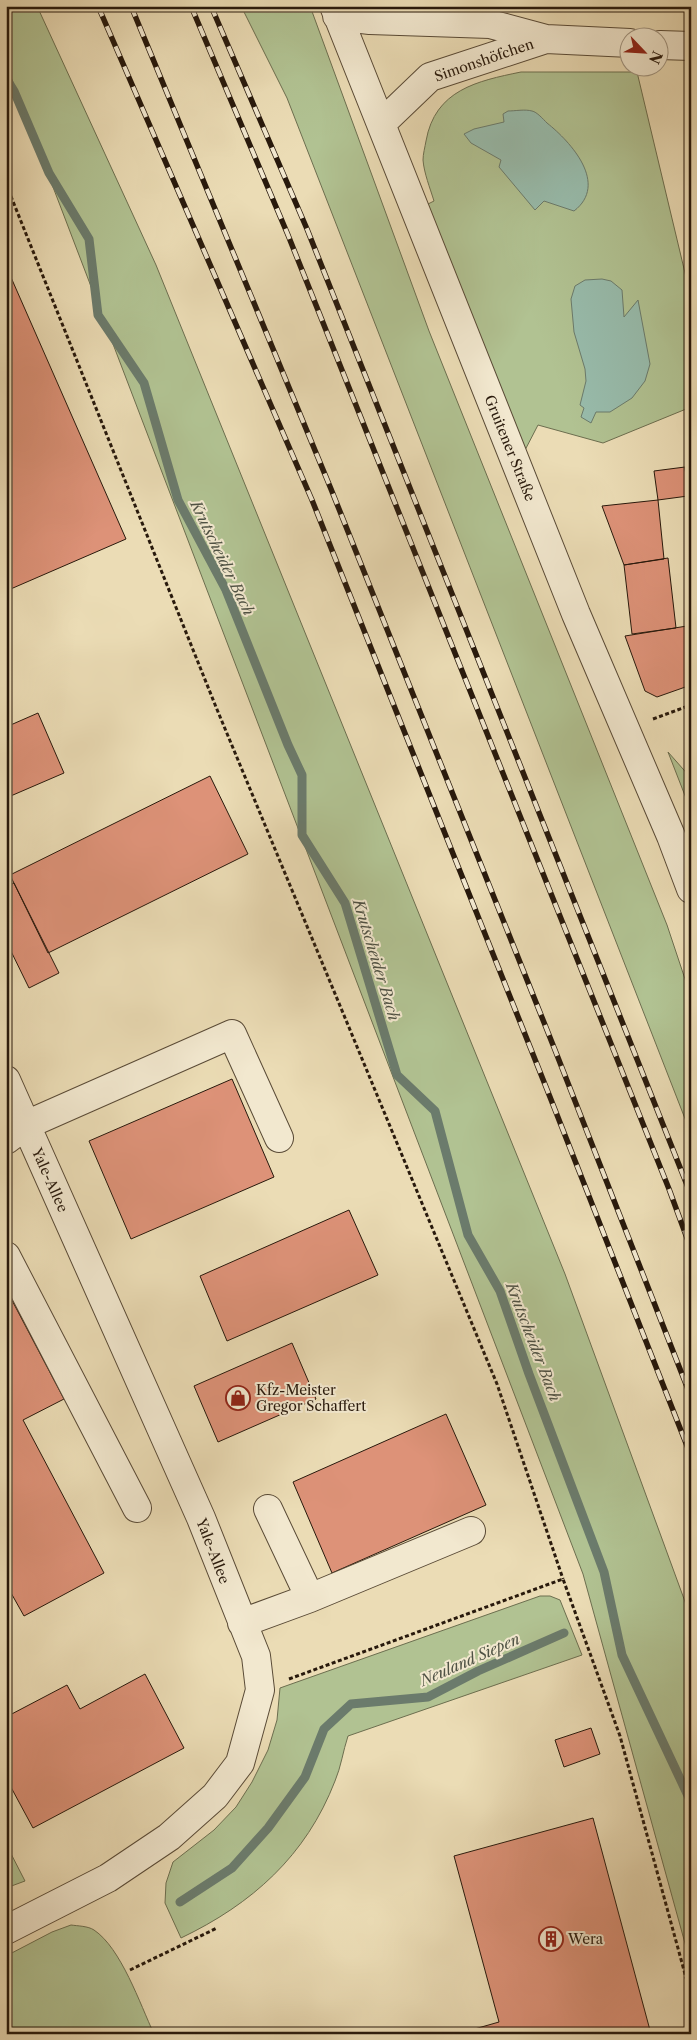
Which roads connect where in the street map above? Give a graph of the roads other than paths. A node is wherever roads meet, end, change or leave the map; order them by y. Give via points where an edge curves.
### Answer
1 (336, 11) edge
2 (546, 39) junction
3 (620, 43) edge
4 (670, 45) edge
5 (691, 46) edge
6 (381, 124) junction
7 (691, 889) edge
8 (6, 1080) edge
9 (16, 1133) edge
10 (279, 1138) dead end
11 (6, 1256) edge
12 (137, 1508) dead end
13 (268, 1509) dead end
14 (471, 1531) dead end
15 (310, 1598) junction
16 (242, 1623) junction
17 (6, 1930) edge

1 - 2 street, Simonshöfchen via 370,20 490,24
1 - 6 street, Gruitener Straße
2 - 3 street, Simonshöfchen
2 - 6 street, Simonshöfchen via 430,77
4 - 5 street
6 - 7 street, Gruitener Straße via 572,604
8 - 9 street, Yale-Allee
9 - 10 street via 232,1034
9 - 16 street, Yale-Allee via 200,1518
11 - 12 street
13 - 15 street
14 - 15 street
15 - 16 street
16 - 17 street, Yale-Allee via 256,1656 260,1690 240,1763 215,1796 169,1837 108,1878

